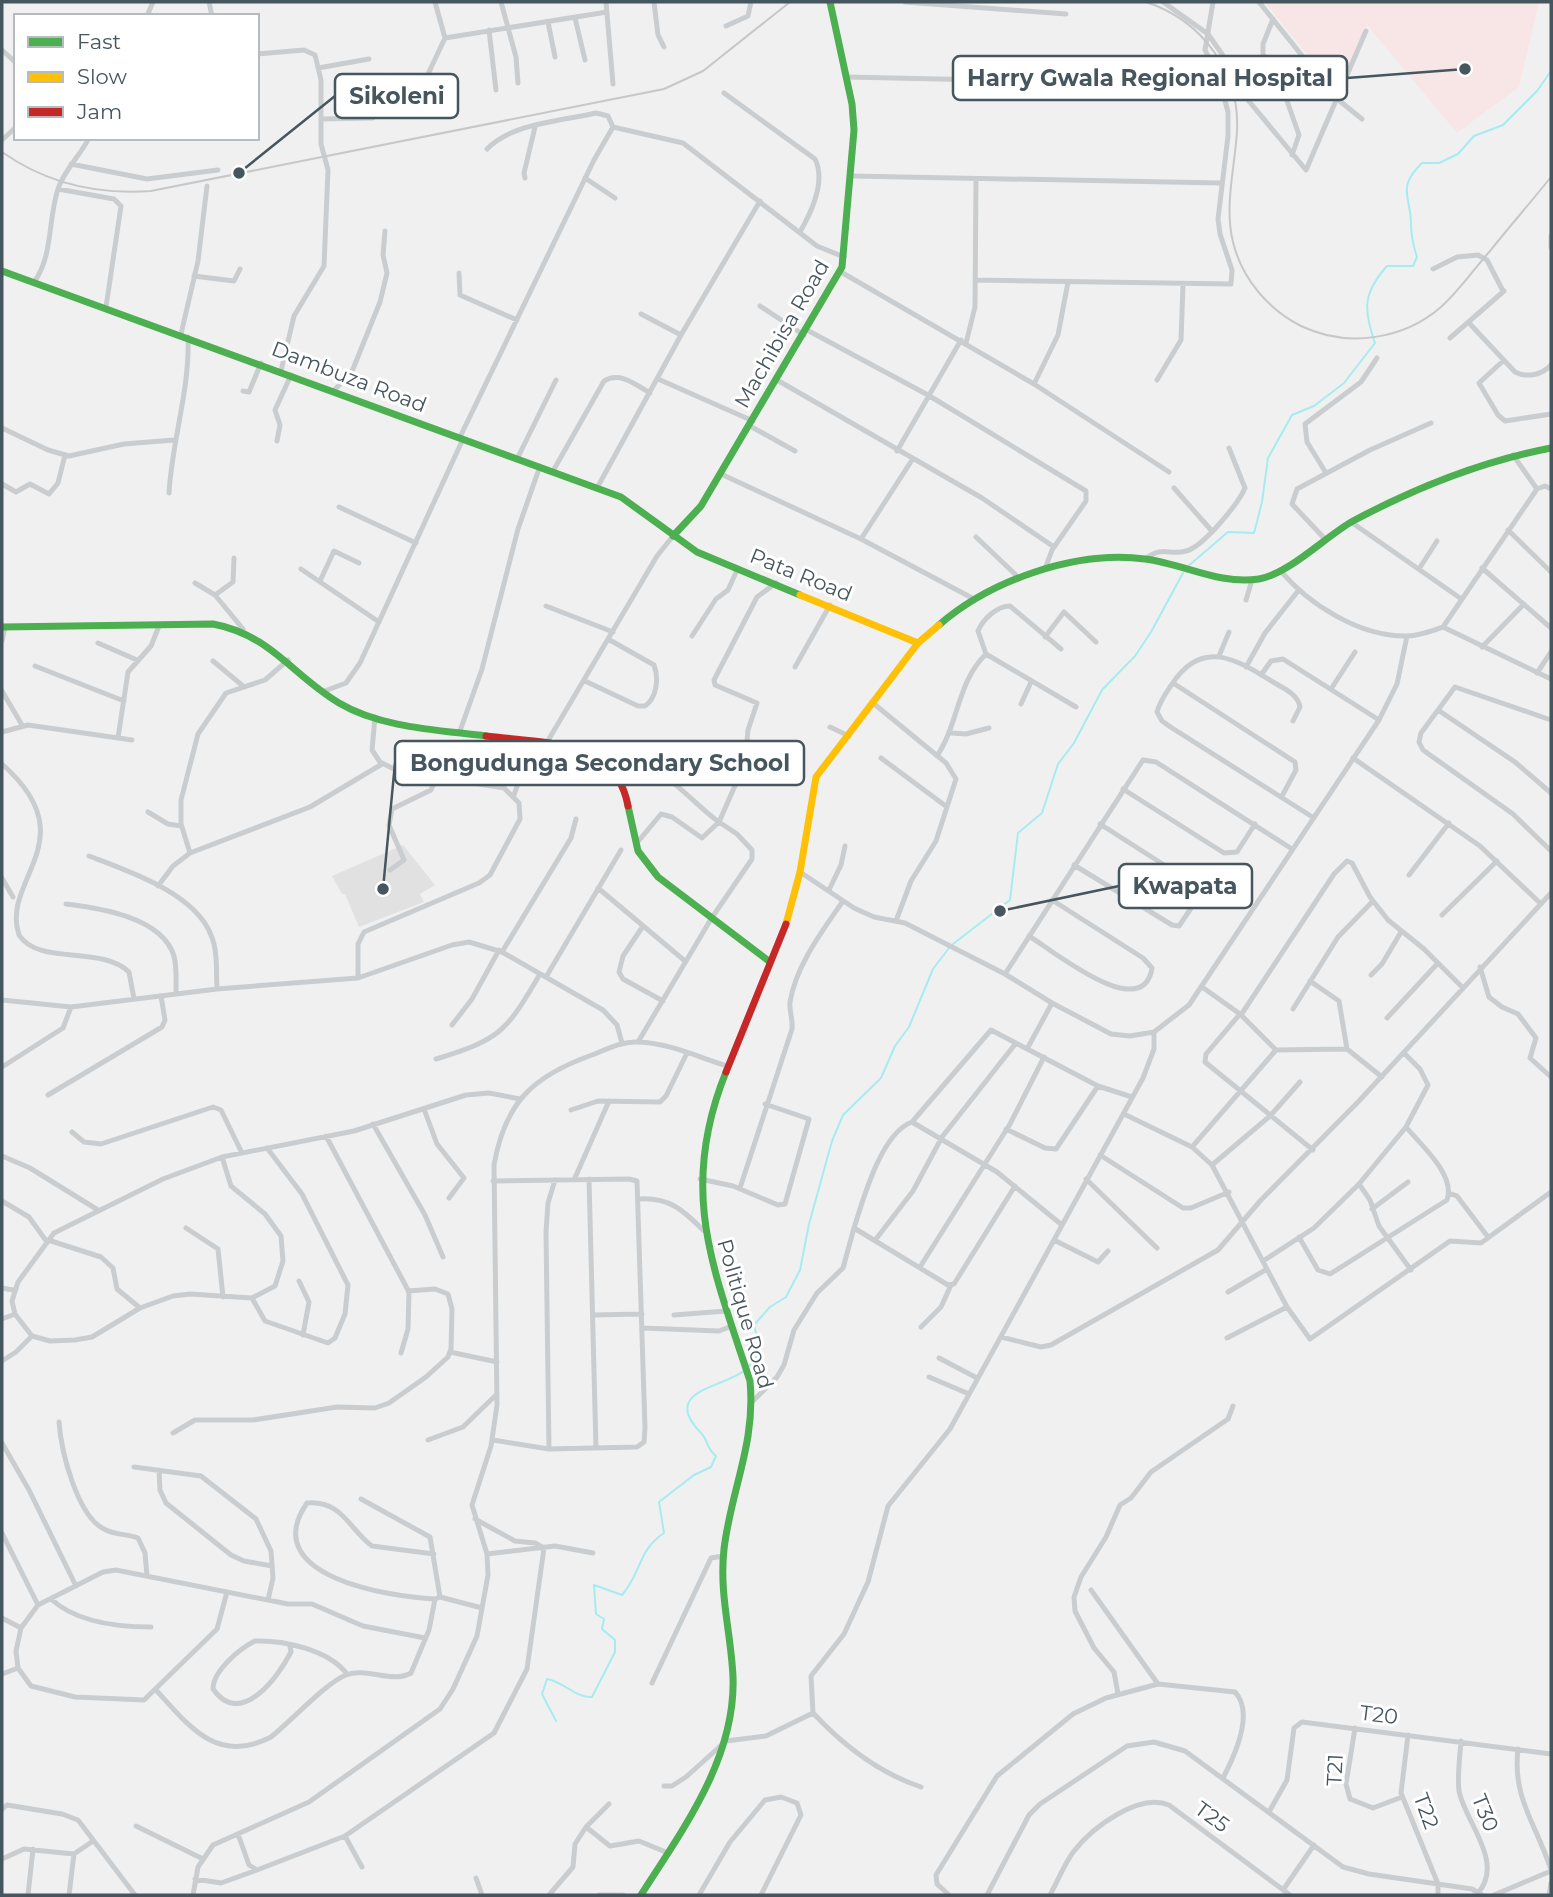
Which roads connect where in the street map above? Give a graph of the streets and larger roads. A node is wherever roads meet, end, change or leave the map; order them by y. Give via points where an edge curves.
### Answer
1 (435, 2) edge
2 (501, 2) edge
3 (606, 2) edge
4 (654, 2) edge
5 (751, 2) edge
6 (830, 2) edge
7 (905, 2) edge
8 (1163, 2) edge
9 (1213, 2) edge
10 (1259, 2) edge
11 (607, 12) junction
12 (1066, 14) dead end
13 (575, 18) junction
14 (1273, 19) junction
15 (548, 22) junction
16 (726, 26) dead end
17 (509, 27) junction
18 (489, 30) junction
19 (1366, 31) dead end
20 (1208, 34) junction
21 (445, 37) junction
22 (664, 47) dead end
23 (259, 54) edge
24 (555, 57) dead end
25 (369, 59) dead end
26 (585, 60) dead end
27 (318, 68) junction
28 (847, 77) junction
29 (518, 83) dead end
30 (613, 84) dead end
31 (1221, 85) junction
32 (420, 90) dead end
33 (496, 90) dead end
34 (724, 93) dead end
35 (1336, 98) junction
36 (373, 118) dead end
37 (321, 119) junction
38 (1362, 119) dead end
39 (534, 127) junction
40 (613, 127) junction
41 (88, 140) edge
42 (487, 149) dead end
43 (1292, 155) junction
44 (71, 164) junction
45 (218, 170) dead end
46 (850, 176) junction
47 (525, 178) dead end
48 (585, 178) junction
49 (976, 179) junction
50 (1221, 183) junction
51 (207, 186) dead end
52 (58, 189) junction
53 (615, 198) dead end
54 (760, 201) junction
55 (385, 232) dead end
56 (800, 232) junction
57 (1551, 236) edge
58 (1551, 247) edge
59 (844, 257) junction
60 (240, 269) dead end
61 (1433, 269) dead end
62 (2, 271) edge
63 (841, 272) junction
64 (459, 273) dead end
65 (194, 276) junction
66 (975, 280) junction
67 (34, 282) junction
68 (1068, 282) junction
69 (1183, 285) junction
70 (760, 306) dead end
71 (106, 307) junction
72 (641, 314) dead end
73 (517, 320) junction
74 (1470, 324) junction
75 (806, 332) junction
76 (681, 335) junction
77 (185, 336) junction
78 (1450, 338) dead end
79 (964, 342) junction
80 (1377, 358) dead end
81 (1504, 360) junction
82 (261, 363) junction
83 (1551, 365) edge
84 (281, 371) junction
85 (291, 375) junction
86 (657, 379) junction
87 (556, 380) dead end
88 (778, 380) junction
89 (1157, 380) dead end
90 (1034, 384) junction
91 (243, 391) dead end
92 (333, 391) junction
93 (650, 393) junction
94 (928, 395) junction
95 (1551, 414) edge
96 (751, 423) junction
97 (1431, 423) dead end
98 (2, 428) edge
99 (462, 438) junction
100 (174, 440) junction
101 (277, 441) dead end
102 (1229, 448) dead end
103 (1551, 448) edge
104 (795, 451) dead end
105 (897, 451) junction
106 (65, 455) junction
107 (1513, 455) junction
108 (517, 459) junction
109 (912, 460) junction
110 (540, 466) junction
111 (553, 471) junction
112 (1169, 472) dead end
113 (1326, 473) junction
114 (721, 474) junction
115 (2, 484) edge
116 (597, 488) junction
117 (1174, 488) dead end
118 (1537, 489) junction
119 (1551, 489) edge
120 (169, 492) dead end
121 (339, 507) dead end
122 (1351, 522) junction
123 (1211, 530) junction
124 (1508, 530) junction
125 (673, 536) junction
126 (976, 537) dead end
127 (861, 539) junction
128 (1325, 539) junction
129 (1437, 541) dead end
130 (416, 543) junction
131 (1054, 547) junction
132 (234, 558) dead end
133 (1145, 559) junction
134 (359, 563) dead end
135 (738, 568) junction
136 (1482, 568) junction
137 (301, 569) dead end
138 (1045, 569) junction
139 (1419, 569) junction
140 (1280, 570) junction
141 (1551, 572) edge
142 (1018, 577) junction
143 (1252, 580) junction
144 (320, 581) junction
145 (195, 583) dead end
146 (776, 583) junction
147 (1298, 591) junction
148 (215, 595) junction
149 (1460, 598) junction
150 (974, 599) junction
151 (1246, 600) dead end
152 (1524, 604) junction
153 (830, 605) junction
154 (546, 606) dead end
155 (379, 622) junction
156 (159, 626) junction
157 (3, 627) edge
158 (1443, 627) junction
159 (1551, 628) edge
160 (243, 629) junction
161 (612, 632) junction
162 (1229, 632) dead end
163 (692, 636) dead end
164 (1407, 636) junction
165 (1045, 637) junction
166 (608, 639) junction
167 (2, 641) edge
168 (1096, 642) dead end
169 (98, 643) dead end
170 (918, 643) junction
171 (1482, 647) junction
172 (1061, 649) dead end
173 (1355, 652) dead end
174 (1551, 652) edge
175 (986, 654) junction
176 (1219, 656) junction
177 (137, 660) junction
178 (288, 660) junction
179 (213, 661) dead end
180 (35, 666) dead end
181 (795, 667) dead end
182 (1246, 667) junction
183 (1537, 673) junction
184 (1261, 675) junction
185 (1551, 679) edge
186 (585, 681) junction
187 (1031, 682) junction
188 (1173, 683) junction
189 (243, 686) junction
190 (1331, 689) junction
191 (2, 691) edge
192 (322, 692) junction
193 (124, 701) junction
194 (873, 703) junction
195 (1021, 704) dead end
196 (1076, 708) dead end
197 (1438, 710) junction
198 (375, 717) junction
199 (1379, 720) junction
200 (1551, 720) edge
201 (1293, 721) dead end
202 (22, 725) junction
203 (830, 727) dead end
204 (989, 728) dead end
205 (460, 731) junction
206 (2, 732) edge
207 (951, 733) junction
208 (849, 736) junction
209 (118, 738) junction
210 (132, 740) dead end
211 (546, 744) junction
212 (700, 752) dead end
213 (937, 756) junction
214 (881, 758) dead end
215 (1353, 758) junction
216 (745, 762) junction
217 (2, 764) edge
218 (382, 764) junction
219 (541, 771) dead end
220 (788, 774) dead end
221 (437, 776) junction
222 (736, 783) junction
223 (623, 784) junction
224 (1124, 789) junction
225 (1551, 793) edge
226 (514, 795) junction
227 (1282, 796) junction
228 (947, 807) junction
229 (148, 812) dead end
230 (1314, 818) junction
231 (576, 819) dead end
232 (719, 822) junction
233 (1449, 823) junction
234 (1100, 824) junction
235 (1255, 824) junction
236 (181, 826) junction
237 (636, 845) junction
238 (845, 846) dead end
239 (1292, 849) junction
240 (621, 850) dead end
241 (1551, 850) edge
242 (190, 853) junction
243 (89, 856) dead end
244 (1497, 861) junction
245 (1074, 865) junction
246 (390, 870) dead end
247 (800, 872) junction
248 (1409, 875) dead end
249 (2, 878) edge
250 (159, 886) junction
251 (598, 888) junction
252 (830, 891) junction
253 (1551, 892) edge
254 (13, 897) junction
255 (1052, 900) junction
256 (844, 901) junction
257 (1373, 901) junction
258 (1540, 903) junction
259 (66, 904) dead end
260 (1442, 915) dead end
261 (711, 919) junction
262 (896, 920) junction
263 (643, 926) junction
264 (1401, 932) junction
265 (1028, 936) junction
266 (501, 951) junction
267 (685, 961) junction
268 (771, 962) junction
269 (1438, 963) junction
270 (1480, 967) junction
271 (1005, 974) junction
272 (1371, 975) dead end
273 (543, 976) junction
274 (358, 978) junction
275 (1310, 981) junction
276 (1202, 987) junction
277 (1463, 988) junction
278 (217, 989) junction
279 (176, 994) junction
280 (161, 996) junction
281 (134, 999) junction
282 (2, 1000) edge
283 (663, 1001) junction
284 (1052, 1003) junction
285 (71, 1007) junction
286 (1293, 1009) dead end
287 (1240, 1015) junction
288 (1387, 1018) dead end
289 (452, 1025) dead end
290 (1154, 1032) junction
291 (638, 1042) junction
292 (622, 1043) junction
293 (1016, 1043) junction
294 (1027, 1049) junction
295 (1347, 1049) junction
296 (1276, 1050) junction
297 (687, 1053) junction
298 (1404, 1053) junction
299 (1044, 1058) junction
300 (436, 1059) dead end
301 (727, 1066) junction
302 (2, 1067) edge
303 (1382, 1077) junction
304 (1551, 1077) edge
305 (1300, 1082) dead end
306 (1098, 1086) junction
307 (1239, 1092) junction
308 (48, 1095) dead end
309 (1132, 1097) junction
310 (520, 1099) junction
311 (609, 1101) junction
312 (765, 1104) junction
313 (424, 1109) junction
314 (571, 1110) dead end
315 (1124, 1114) junction
316 (1270, 1116) junction
317 (912, 1122) junction
318 (373, 1124) junction
319 (1406, 1127) junction
320 (1006, 1129) junction
321 (72, 1132) dead end
322 (326, 1136) junction
323 (942, 1137) junction
324 (1192, 1147) junction
325 (267, 1149) junction
326 (1313, 1150) junction
327 (242, 1153) junction
328 (1100, 1155) junction
329 (2, 1156) edge
330 (222, 1157) junction
331 (985, 1164) junction
332 (1212, 1165) junction
333 (589, 1179) junction
334 (700, 1179) junction
335 (1086, 1179) junction
336 (555, 1180) junction
337 (574, 1180) junction
338 (493, 1181) junction
339 (1408, 1182) dead end
340 (1359, 1184) junction
341 (1015, 1186) junction
342 (740, 1188) junction
343 (1229, 1192) junction
344 (1551, 1192) edge
345 (1449, 1193) junction
346 (449, 1198) dead end
347 (639, 1199) junction
348 (2, 1201) edge
349 (1373, 1209) junction
350 (98, 1210) junction
351 (1242, 1221) junction
352 (1062, 1225) junction
353 (186, 1228) dead end
354 (854, 1228) junction
355 (703, 1230) junction
356 (1299, 1237) junction
357 (1488, 1237) junction
358 (876, 1240) junction
359 (1054, 1240) junction
360 (1388, 1240) junction
361 (47, 1241) junction
362 (1157, 1248) dead end
363 (1108, 1251) dead end
364 (443, 1257) dead end
365 (1263, 1261) junction
366 (920, 1267) junction
367 (1267, 1269) junction
368 (1411, 1270) junction
369 (299, 1281) dead end
370 (951, 1285) junction
371 (2, 1288) edge
372 (13, 1290) junction
373 (408, 1291) junction
374 (1228, 1292) dead end
375 (223, 1297) junction
376 (252, 1298) junction
377 (1287, 1307) junction
378 (140, 1308) junction
379 (726, 1311) junction
380 (15, 1314) junction
381 (642, 1314) junction
382 (594, 1315) junction
383 (674, 1315) dead end
384 (2, 1319) edge
385 (732, 1326) junction
386 (921, 1326) dead end
387 (642, 1328) junction
388 (303, 1335) junction
389 (32, 1336) junction
390 (1001, 1337) junction
391 (1227, 1338) dead end
392 (450, 1352) junction
393 (401, 1353) dead end
394 (939, 1357) dead end
395 (2, 1361) edge
396 (497, 1363) junction
397 (929, 1377) dead end
398 (977, 1378) junction
399 (497, 1394) junction
400 (969, 1394) junction
401 (753, 1401) junction
402 (1233, 1406) dead end
403 (59, 1422) dead end
404 (173, 1433) dead end
405 (428, 1440) dead end
406 (493, 1440) junction
407 (2, 1443) edge
408 (596, 1448) junction
409 (549, 1450) junction
410 (134, 1467) dead end
411 (159, 1470) junction
412 (361, 1499) dead end
413 (474, 1518) junction
414 (2, 1533) edge
415 (544, 1548) junction
416 (593, 1553) dead end
417 (434, 1554) junction
418 (487, 1554) junction
419 (723, 1556) junction
420 (272, 1566) junction
421 (148, 1576) junction
422 (76, 1586) junction
423 (1091, 1591) dead end
424 (227, 1592) junction
425 (438, 1598) junction
426 (51, 1600) junction
427 (268, 1600) junction
428 (38, 1605) junction
429 (482, 1608) junction
430 (2, 1618) edge
431 (151, 1627) dead end
432 (20, 1628) junction
433 (425, 1638) junction
434 (290, 1647) junction
435 (18, 1668) junction
436 (2, 1674) edge
437 (348, 1674) junction
438 (652, 1683) dead end
439 (1158, 1684) junction
440 (156, 1690) junction
441 (1118, 1694) junction
442 (813, 1713) junction
443 (1354, 1728) junction
444 (1408, 1735) junction
445 (726, 1741) junction
446 (1461, 1741) junction
447 (1518, 1749) junction
448 (1551, 1754) edge
449 (1223, 1777) junction
450 (664, 1786) dead end
451 (920, 1787) dead end
452 (1402, 1797) junction
453 (2, 1798) edge
454 (609, 1804) dead end
455 (4, 1807) edge
456 (1269, 1812) junction
457 (136, 1826) dead end
458 (586, 1827) junction
459 (238, 1834) junction
460 (345, 1836) junction
461 (93, 1841) junction
462 (1314, 1845) junction
463 (33, 1849) junction
464 (668, 1853) junction
465 (74, 1854) junction
466 (201, 1858) junction
467 (2, 1859) edge
468 (362, 1867) dead end
469 (257, 1870) junction
470 (1551, 1870) edge
471 (476, 1878) dead end
472 (195, 1879) junction
473 (1551, 1883) edge
474 (1438, 1884) junction
475 (1283, 1890) junction
476 (1480, 1894) edge
477 (28, 1895) edge
478 (69, 1895) edge
479 (135, 1895) edge
480 (193, 1895) edge
481 (482, 1895) edge
482 (549, 1895) edge
483 (598, 1895) edge
484 (623, 1895) edge
485 (641, 1895) edge
486 (699, 1895) edge
487 (761, 1895) edge
488 (949, 1895) edge
489 (987, 1895) edge
490 (1050, 1895) edge
491 (1290, 1895) edge
492 (1438, 1895) edge
493 (1494, 1895) edge
494 (1549, 1895) edge

1 - 21 street
2 - 17 street
3 - 11 street
4 - 22 street
5 - 16 street via 748,16
6 - 28 street, Machibisa Road
7 - 12 street
8 - 20 street
9 - 20 street
10 - 14 street
11 - 13 street
11 - 30 street
13 - 15 street
13 - 26 street
14 - 35 street
14 - 43 street via 1263,54 1299,135
15 - 17 street
15 - 24 street
17 - 18 street
17 - 29 street
18 - 21 street
18 - 33 street
19 - 35 street
20 - 31 street via 1205,50
20 - 43 street via 1238,88
21 - 32 street
23 - 27 street via 308,51 315,55
25 - 27 street
27 - 37 street
28 - 31 street
28 - 46 street, Machibisa Road via 854,130
31 - 50 street via 1228,122
34 - 56 street via 815,159 815,199
35 - 38 street
35 - 43 street via 1306,170
36 - 37 street
37 - 84 street via 328,175 324,265 294,316
39 - 40 street via 596,113 608,116
39 - 42 street via 504,135
39 - 47 street
40 - 48 street
40 - 54 street via 683,143
41 - 44 street
44 - 45 street via 146,179
44 - 52 street
46 - 49 street
46 - 59 street, Machibisa Road
48 - 53 street
48 - 73 street
49 - 50 street
49 - 66 street
50 - 69 street via 1219,228 1232,281 1227,285
51 - 65 street
52 - 67 street via 44,265
52 - 71 street via 114,199 121,205
54 - 56 street
54 - 76 street
55 - 92 street via 387,273 380,302 351,374
56 - 59 street
57 - 58 street
59 - 63 street, Machibisa Road
60 - 65 street via 234,281
61 - 74 street via 1457,257 1478,255 1487,260 1505,290
62 - 67 street, Dambuza Road
63 - 75 street, Machibisa Road
63 - 79 street
64 - 73 street via 460,295
65 - 77 street
66 - 68 street
66 - 79 street via 974,320
67 - 71 street, Dambuza Road
68 - 69 street
68 - 90 street via 1058,335
69 - 89 street via 1181,340
70 - 75 street
71 - 77 street, Dambuza Road
72 - 76 street
73 - 99 street
74 - 78 street
74 - 81 street
75 - 88 street, Machibisa Road
75 - 94 street
76 - 86 street
77 - 82 street, Dambuza Road
77 - 100 street via 188,372
79 - 90 street
79 - 94 street
80 - 113 street via 1361,382 1306,424 1307,442
81 - 83 street via 1524,375 1544,372
81 - 95 street via 1479,383 1501,419 1509,422
82 - 84 street, Dambuza Road
82 - 91 street via 249,392
84 - 85 street, Dambuza Road
85 - 92 street, Dambuza Road
85 - 101 street via 275,410 280,425
86 - 93 street
86 - 96 street
87 - 108 street
88 - 96 street, Machibisa Road
88 - 105 street
90 - 112 street
92 - 99 street, Dambuza Road
93 - 111 street via 620,377 604,382
93 - 116 street
94 - 105 street
94 - 131 street via 1086,491 1086,501
96 - 104 street
96 - 114 street, Machibisa Road
97 - 113 street
98 - 106 street
99 - 108 street, Dambuza Road
99 - 130 street
100 - 106 street
100 - 120 street
102 - 123 street via 1245,488
103 - 107 street
105 - 109 street
106 - 115 street via 58,484 49,494 30,484 16,492
107 - 118 street
107 - 122 street via 1402,497
108 - 110 street, Dambuza Road
109 - 127 street
109 - 131 street via 982,498
110 - 111 street, Dambuza Road
110 - 205 street
111 - 116 street, Dambuza Road
113 - 128 street via 1297,489 1291,501
114 - 125 street, Machibisa Road via 690,522
114 - 127 street
116 - 125 street, Dambuza Road via 640,507
117 - 123 street
118 - 119 street
118 - 124 street
121 - 130 street
122 - 128 street
122 - 139 street
123 - 133 street via 1195,548 1160,550
124 - 136 street
124 - 141 street
125 - 135 street, Pata Road via 697,552
125 - 161 street
126 - 142 street
127 - 150 street
128 - 140 street
129 - 139 street
130 - 155 street
131 - 138 street
132 - 148 street via 233,582
133 - 138 street via 1108,559
133 - 143 street via 1226,580
134 - 144 street via 334,551
135 - 146 street, Pata Road
135 - 163 street via 728,590 716,599
136 - 149 street
136 - 152 street
137 - 144 street
138 - 142 street
139 - 149 street
140 - 143 street
140 - 147 street
142 - 150 street
143 - 151 street
144 - 155 street
145 - 148 street
146 - 153 street, Pata Road
146 - 216 street via 757,597 713,680 715,685 757,703
147 - 164 street via 1358,625
147 - 182 street via 1265,633
148 - 160 street
149 - 158 street
150 - 170 street
152 - 159 street
152 - 171 street
153 - 170 street, Pata Road
153 - 181 street
154 - 161 street
155 - 192 street via 350,679
156 - 157 street
156 - 160 street via 213,624
156 - 177 street via 151,646
157 - 167 street
158 - 164 street
158 - 171 street
160 - 178 street
161 - 166 street
162 - 176 street
164 - 199 street via 1391,700
165 - 168 street via 1064,612
165 - 172 street
165 - 175 street via 1010,606 1004,606 979,627
166 - 186 street
166 - 186 street via 654,665 653,698 648,705 638,706
169 - 177 street
170 - 194 street
171 - 183 street
173 - 190 street
174 - 183 street
175 - 187 street
175 - 207 street via 961,692
176 - 182 street
176 - 188 street via 1187,665
177 - 193 street via 128,672
178 - 189 street via 265,680
178 - 192 street
179 - 189 street
180 - 193 street
182 - 184 street
183 - 185 street
184 - 190 street via 1271,661 1283,659
184 - 201 street via 1300,702
186 - 211 street
187 - 195 street
187 - 196 street
188 - 227 street via 1295,762 1296,770
188 - 227 street via 1158,706 1162,721
189 - 236 street via 224,695 198,734 181,800
190 - 199 street
191 - 202 street
192 - 198 street via 349,709
193 - 209 street
194 - 208 street
194 - 213 street
197 - 200 street via 1457,687
197 - 225 street via 1515,762
197 - 241 street via 1421,733 1423,750 1513,814
198 - 205 street
198 - 218 street via 372,750
199 - 215 street
202 - 206 street
202 - 209 street
203 - 208 street
204 - 207 street
205 - 211 street
207 - 213 street
208 - 247 street, Politique Road via 816,777
209 - 210 street
211 - 223 street via 595,755
212 - 222 street
213 - 228 street via 955,773
214 - 228 street
215 - 230 street
215 - 233 street
216 - 220 street
216 - 222 street
217 - 254 street via 25,786 38,830 36,847
218 - 221 street
218 - 242 street via 310,807
219 - 226 street via 523,769
221 - 226 street via 497,786
221 - 246 street via 431,790 392,809 389,825 404,860
222 - 232 street
223 - 232 street via 633,764 646,765 669,778
223 - 237 street
224 - 234 street
224 - 235 street via 1140,763 1152,759
224 - 235 street via 1224,853 1237,852
226 - 274 street via 520,819 490,875 366,930 358,944
227 - 230 street
228 - 262 street via 936,841 911,881
229 - 236 street
230 - 239 street
231 - 266 street via 571,838
232 - 237 street via 702,838 661,814
232 - 261 street via 746,841 753,853
233 - 244 street
233 - 248 street
234 - 245 street
234 - 245 street via 1197,886 1200,895 1191,912 1179,926 1172,925
235 - 239 street
236 - 242 street
237 - 261 street via 649,867
238 - 252 street
239 - 276 street
240 - 251 street
242 - 250 street
243 - 250 street
244 - 258 street
244 - 260 street
245 - 255 street
247 - 252 street
247 - 268 street, Politique Road
249 - 254 street
250 - 278 street via 206,924 215,945
251 - 263 street
251 - 273 street
252 - 256 street
253 - 258 street
254 - 281 street via 14,920 27,943 37,949 113,959 128,972
255 - 265 street
255 - 265 street via 1143,958 1152,968 1148,980 1136,989 1115,989
256 - 262 street via 874,917
256 - 312 street via 820,934 795,985 790,1002 792,1029
257 - 264 street
257 - 275 street via 1338,937
257 - 287 street via 1348,861 1334,874
258 - 270 street
259 - 279 street via 123,914 162,939 174,957
261 - 267 street
261 - 268 street
262 - 271 street
263 - 267 street
263 - 283 street via 623,956 619,972 623,979
264 - 269 street
264 - 272 street
265 - 271 street
266 - 273 street
266 - 274 street via 458,943
266 - 289 street
267 - 283 street
268 - 301 street, Politique Road
269 - 277 street
269 - 288 street
270 - 277 street
270 - 304 street via 1489,996 1523,1019 1536,1038 1530,1058
271 - 284 street
273 - 292 street via 611,1015
273 - 300 street via 502,1032 482,1044
274 - 278 street
275 - 286 street
275 - 295 street via 1339,1001
276 - 287 street
276 - 290 street via 1177,1018
277 - 298 street
278 - 279 street
279 - 280 street
280 - 281 street
280 - 308 street via 162,1027
281 - 285 street
282 - 285 street
283 - 291 street
284 - 290 street via 1111,1034
284 - 294 street
285 - 302 street via 63,1028
287 - 296 street
287 - 307 street via 1204,1057
290 - 309 street via 1150,1063
291 - 292 street
291 - 297 street
292 - 310 street via 555,1069
293 - 294 street
293 - 317 street via 989,1031
293 - 323 street
294 - 299 street
295 - 296 street
295 - 303 street
296 - 307 street
297 - 301 street
297 - 311 street via 664,1100
298 - 303 street
298 - 319 street via 1428,1085
299 - 306 street
299 - 320 street
301 - 334 street, Politique Road via 708,1120
303 - 326 street
305 - 316 street
306 - 309 street
306 - 320 street via 1056,1149
307 - 316 street
307 - 324 street
309 - 315 street
310 - 313 street via 480,1093
310 - 338 street via 499,1140
311 - 314 street
311 - 337 street
312 - 342 street
312 - 342 street via 809,1119 788,1197 784,1205 778,1205
313 - 318 street
313 - 346 street via 437,1144 464,1178
315 - 324 street
315 - 328 street
316 - 326 street
316 - 332 street
317 - 323 street
317 - 354 street via 894,1138 873,1172
318 - 322 street
318 - 364 street via 425,1214
319 - 340 street
319 - 345 street via 1446,1177
320 - 331 street
321 - 327 street via 84,1142 101,1144 213,1107 221,1110
322 - 325 street
322 - 373 street
323 - 331 street
323 - 358 street via 913,1191
324 - 332 street
325 - 327 street
325 - 388 street via 302,1194 348,1284 345,1314 333,1341
326 - 351 street
327 - 330 street
328 - 335 street
328 - 343 street via 1183,1208
329 - 350 street via 30,1167
330 - 350 street
330 - 376 street via 231,1186 265,1214 283,1242 278,1282 264,1295
331 - 341 street
331 - 366 street
332 - 343 street
333 - 337 street
333 - 347 street via 635,1180
333 - 382 street
334 - 342 street
334 - 355 street, Politique Road
335 - 352 street
335 - 362 street
336 - 337 street
336 - 338 street
336 - 409 street via 546,1232
338 - 396 street
339 - 349 street
340 - 349 street
340 - 356 street
341 - 352 street
341 - 370 street
343 - 351 street
344 - 357 street
345 - 357 street via 1457,1196
345 - 360 street via 1444,1203
347 - 355 street via 665,1200 689,1214
347 - 381 street
348 - 361 street via 29,1217
349 - 360 street
350 - 361 street via 58,1230
351 - 365 street
351 - 390 street via 1214,1254 1051,1345 1034,1346
352 - 359 street
353 - 375 street via 218,1249
354 - 358 street
354 - 401 street via 842,1268 817,1293 798,1323 777,1377
355 - 379 street, Politique Road
356 - 360 street via 1318,1270 1327,1275
356 - 365 street
357 - 368 street via 1476,1244 1450,1241
358 - 366 street
359 - 363 street via 1098,1262
359 - 390 street
360 - 368 street
361 - 372 street
361 - 378 street via 101,1257 113,1268 117,1289
365 - 367 street
366 - 370 street
367 - 374 street
367 - 377 street
368 - 377 street via 1315,1338 1307,1338
369 - 388 street via 309,1302
370 - 386 street via 940,1307
371 - 372 street
372 - 380 street
373 - 392 street via 435,1289 448,1294
373 - 393 street via 408,1329
375 - 376 street
375 - 378 street via 182,1294
376 - 388 street via 263,1320
377 - 391 street
378 - 389 street via 88,1338 50,1341
379 - 383 street
379 - 385 street, Politique Road
380 - 384 street
380 - 389 street
381 - 382 street
381 - 387 street
382 - 408 street
385 - 387 street via 719,1331
385 - 401 street, Politique Road
387 - 408 street via 644,1442 637,1447
389 - 395 street
390 - 398 street
392 - 396 street
392 - 404 street via 426,1377 379,1408 337,1407 253,1420 195,1420
394 - 398 street
396 - 399 street
397 - 400 street
398 - 400 street
399 - 405 street via 463,1427
399 - 406 street
400 - 442 street via 948,1434 888,1506 868,1582 844,1634 811,1676
401 - 419 street, Politique Road via 749,1453
402 - 441 street via 1228,1419 1151,1472 1120,1505 1080,1577 1074,1611 1094,1648 1114,1672
403 - 421 street via 62,1457 86,1509 105,1530 140,1541
406 - 409 street
406 - 413 street via 473,1498
407 - 422 street
408 - 409 street
410 - 411 street
411 - 420 street via 159,1490 166,1503 231,1555
411 - 420 street via 201,1476 247,1512 266,1537
412 - 417 street via 430,1537
413 - 415 street via 515,1541
413 - 418 street
414 - 428 street
415 - 416 street via 561,1546
415 - 418 street
415 - 460 street via 528,1662 494,1733
417 - 425 street
417 - 425 street via 372,1546 346,1517 323,1504 307,1503 298,1530 306,1558 319,1570 379,1594
418 - 429 street
419 - 438 street via 711,1558
419 - 445 street, Politique Road via 724,1614 733,1677
420 - 427 street
421 - 422 street via 108,1571
421 - 424 street
422 - 426 street
423 - 439 street
424 - 427 street
424 - 440 street via 217,1629
425 - 429 street
425 - 433 street
426 - 428 street
426 - 431 street via 68,1612 100,1623
427 - 433 street via 312,1604 369,1628
428 - 432 street
429 - 459 street via 472,1650 440,1709 309,1802
430 - 432 street
432 - 435 street
433 - 437 street via 408,1675
434 - 434 street via 252,1642 216,1676 213,1689 228,1703 249,1701 284,1664
434 - 437 street via 324,1654
435 - 436 street
435 - 440 street via 31,1686 53,1694 137,1701
437 - 440 street via 271,1737 246,1746 210,1742 200,1736
439 - 441 street
439 - 449 street via 1238,1695 1242,1719 1238,1743
441 - 488 street via 1073,1714 997,1776 936,1875 937,1884
442 - 445 street via 766,1736
442 - 451 street via 841,1742
443 - 444 street, T20
443 - 452 street, T21 via 1346,1784 1350,1799 1373,1808
443 - 456 street, T20 via 1307,1722 1296,1725 1287,1780
444 - 446 street, T20
444 - 452 street, T22
445 - 450 street via 686,1777
445 - 464 street, Politique Road via 718,1765
446 - 447 street, T20
446 - 476 street, T30 via 1459,1790 1487,1863
447 - 448 street, T20
447 - 470 street via 1518,1789
449 - 456 street
449 - 489 street via 1171,1745 1139,1742 1117,1750 1033,1810
452 - 474 street, T22
453 - 455 street
454 - 458 street
455 - 461 street via 71,1816
456 - 462 street
457 - 466 street
458 - 464 street via 610,1846 639,1840
458 - 482 street via 575,1844 573,1867
459 - 466 street via 213,1846
459 - 469 street via 249,1865
460 - 468 street
460 - 469 street
461 - 465 street
461 - 479 street
462 - 474 street via 1351,1870
462 - 475 street
463 - 465 street
463 - 467 street
463 - 477 street
464 - 485 street, Politique Road
465 - 478 street
466 - 472 street
469 - 472 street via 221,1883
470 - 493 street
471 - 481 street
472 - 480 street
473 - 494 street
474 - 476 street
474 - 492 street, T22
475 - 490 street, T25 via 1163,1803 1138,1803 1076,1850
475 - 491 street, T25
483 - 484 street
486 - 487 street via 739,1830 765,1800 781,1797 797,1803 801,1815

